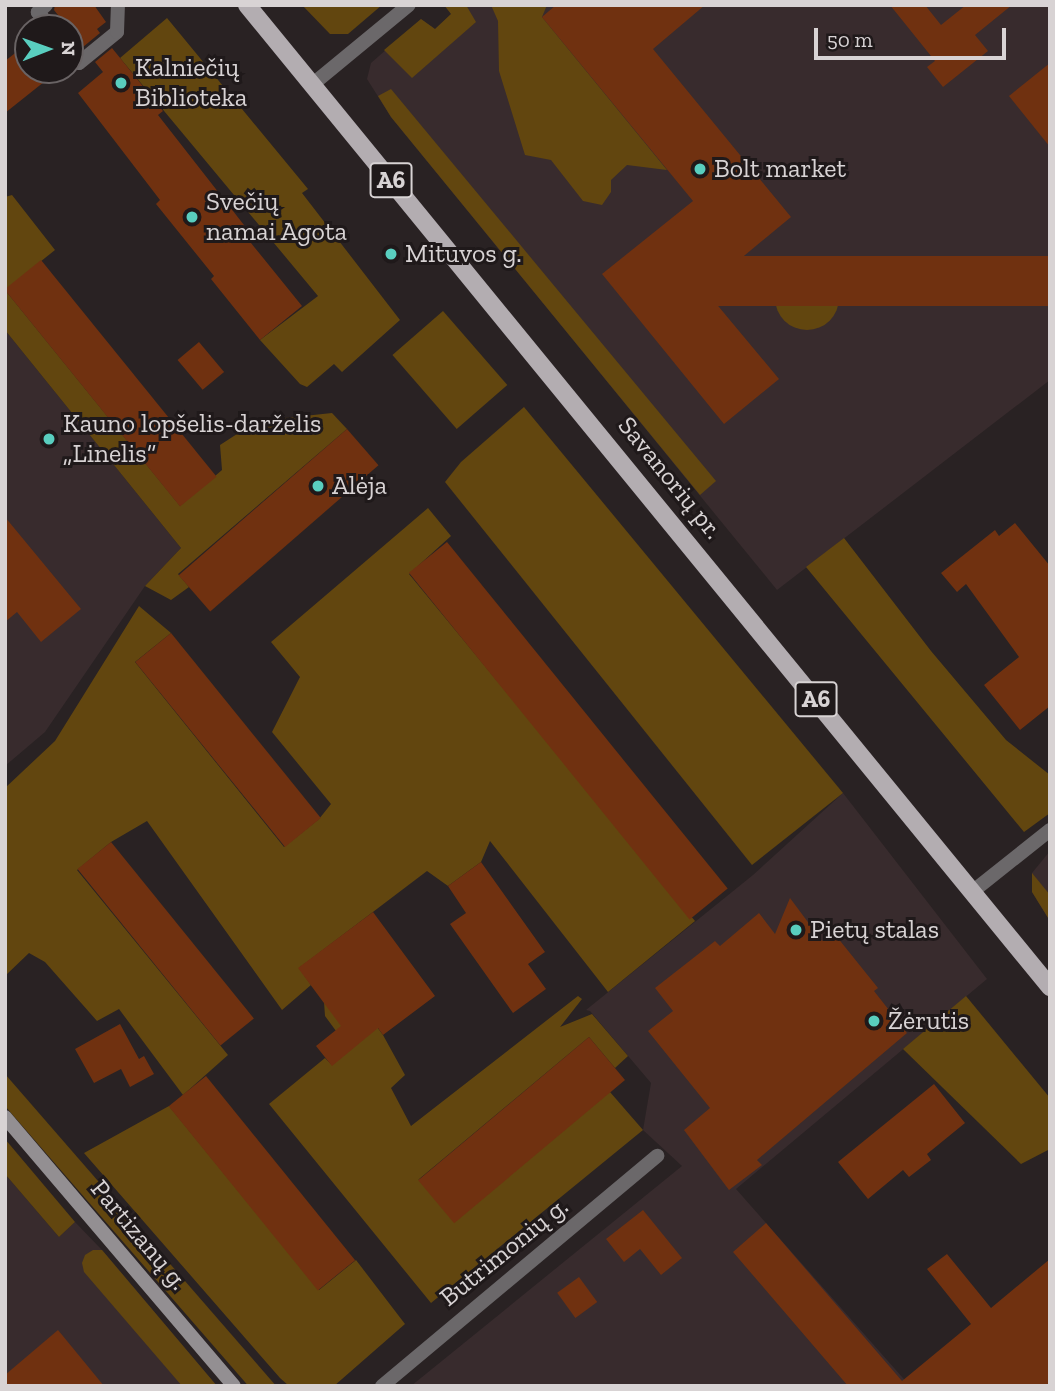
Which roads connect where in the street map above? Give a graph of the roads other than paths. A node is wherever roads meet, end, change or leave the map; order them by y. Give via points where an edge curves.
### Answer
1 (247, 5) edge
2 (409, 5) edge
3 (118, 7) edge
4 (84, 59) edge
5 (313, 84) junction
6 (1050, 830) edge
7 (972, 892) junction
8 (1050, 987) edge
9 (5, 1117) edge
10 (657, 1156) dead end
11 (234, 1386) edge
12 (383, 1386) edge

1 - 5 main road, Savanorių pr. / A6
2 - 5 street
3 - 4 street via 117,32
5 - 7 main road, Savanorių pr. / A6
6 - 7 street
7 - 8 main road, Savanorių pr. / A6
9 - 11 street, Partizanų g.
10 - 12 street, Butrimonių g.

